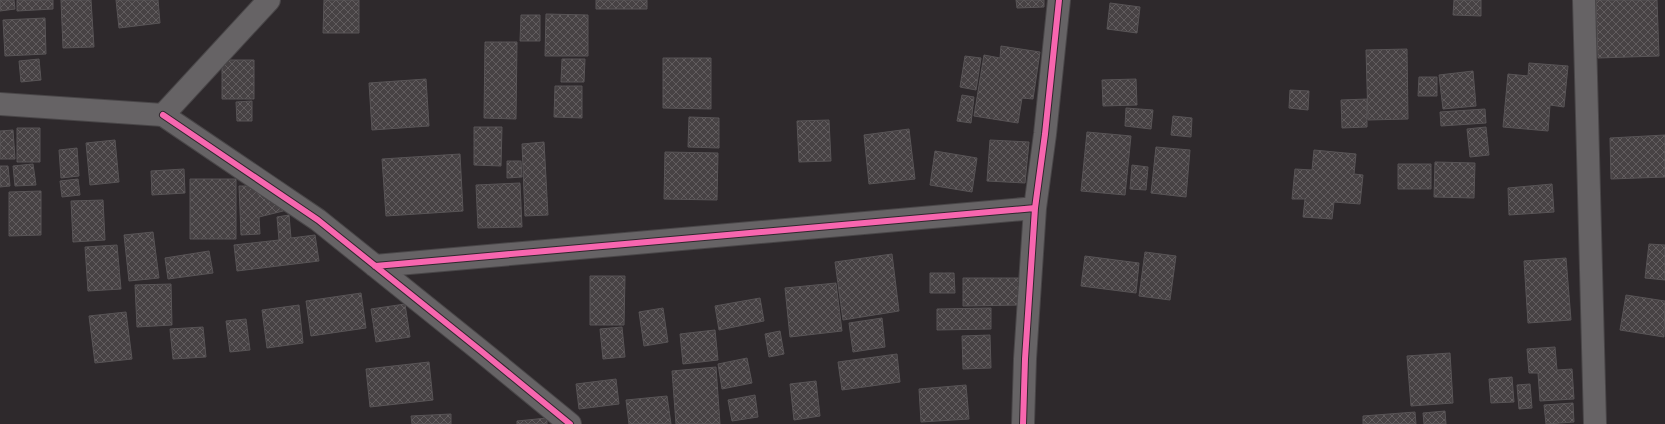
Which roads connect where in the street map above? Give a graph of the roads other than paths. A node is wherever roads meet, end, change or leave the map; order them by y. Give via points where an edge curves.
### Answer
1 (269, 0) edge
2 (1059, 0) edge
3 (1584, 0) edge
4 (0, 104) edge
5 (163, 115) junction
6 (1035, 208) junction
7 (376, 266) junction
8 (570, 424) edge
9 (1023, 424) edge
10 (1595, 424) edge

1 - 5 street
2 - 6 street
3 - 10 street
4 - 5 street
5 - 7 street via 318,220
6 - 7 street
6 - 9 street
7 - 8 street

